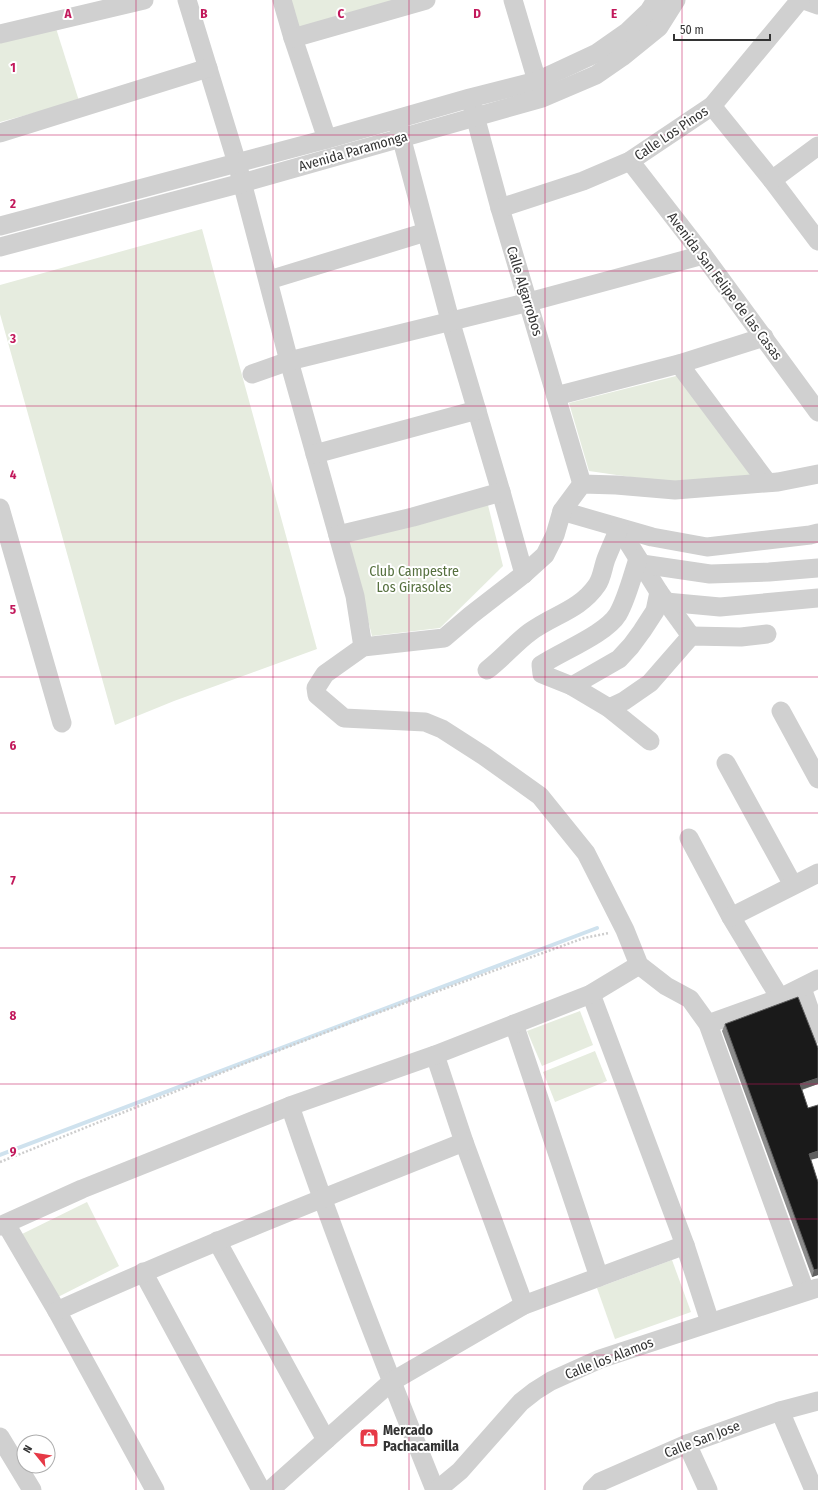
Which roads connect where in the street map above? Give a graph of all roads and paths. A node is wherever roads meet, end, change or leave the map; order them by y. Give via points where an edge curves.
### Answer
1 (144, 0) edge
2 (187, 0) edge
3 (282, 0) edge
4 (426, 0) edge
5 (513, 0) edge
6 (656, 0) edge
7 (676, 0) edge
8 (800, 0) edge
9 (804, 0) edge
10 (818, 5) edge
11 (0, 34) edge
12 (293, 38) junction
13 (208, 68) junction
14 (537, 82) junction
15 (470, 98) junction
16 (712, 106) junction
17 (475, 117) junction
18 (396, 118) junction
19 (0, 133) edge
20 (402, 138) junction
21 (327, 140) junction
22 (818, 146) edge
23 (630, 161) junction
24 (237, 163) junction
25 (772, 180) junction
26 (242, 183) junction
27 (500, 208) junction
28 (0, 226) edge
29 (426, 232) junction
30 (818, 242) edge
31 (0, 247) edge
32 (703, 255) junction
33 (268, 280) junction
34 (529, 302) junction
35 (450, 320) junction
36 (764, 337) junction
37 (289, 361) junction
38 (679, 364) junction
39 (252, 374) dead end
40 (556, 396) junction
41 (477, 410) junction
42 (818, 412) edge
43 (315, 454) junction
44 (818, 474) edge
45 (767, 482) junction
46 (582, 484) junction
47 (501, 492) junction
48 (0, 508) edge
49 (562, 511) junction
50 (619, 528) junction
51 (818, 533) edge
52 (338, 535) junction
53 (640, 561) junction
54 (818, 568) edge
55 (524, 574) junction
56 (663, 597) junction
57 (818, 598) edge
58 (767, 634) dead end
59 (691, 636) junction
60 (363, 647) junction
61 (488, 670) dead end
62 (572, 686) junction
63 (609, 708) junction
64 (781, 711) dead end
65 (62, 723) dead end
66 (650, 741) dead end
67 (726, 763) dead end
68 (818, 779) edge
69 (689, 838) dead end
70 (818, 873) edge
71 (793, 885) junction
72 (731, 917) junction
73 (625, 930) junction
74 (639, 965) junction
75 (810, 983) edge
76 (591, 994) junction
77 (780, 998) junction
78 (514, 1024) junction
79 (708, 1024) junction
80 (818, 1034) edge
81 (435, 1054) junction
82 (290, 1106) junction
83 (464, 1142) junction
84 (0, 1162) edge
85 (322, 1199) junction
86 (3, 1225) edge
87 (217, 1241) junction
88 (685, 1245) junction
89 (143, 1272) junction
90 (599, 1277) junction
91 (812, 1289) edge
92 (524, 1305) junction
93 (57, 1311) junction
94 (710, 1322) junction
95 (391, 1382) junction
96 (818, 1401) edge
97 (780, 1411) junction
98 (0, 1436) edge
99 (326, 1440) junction
100 (687, 1444) junction
101 (598, 1487) edge
102 (32, 1490) edge
103 (155, 1490) edge
104 (261, 1490) edge
105 (270, 1490) edge
106 (436, 1490) edge
107 (708, 1490) edge
108 (814, 1490) edge

1 - 11 street
2 - 13 street
3 - 12 street
4 - 12 street
5 - 14 street
6 - 14 street, Avenida Paramonga via 650,10 627,32 597,53
7 - 17 street, Avenida Paramonga via 659,27 596,75 542,98
8 - 16 street, Calle Los Pinos
9 - 10 street
12 - 21 street
13 - 19 street
13 - 24 street
14 - 15 street, Avenida Paramonga
15 - 17 street, Calle Algarrobos
15 - 18 street, Avenida Paramonga
16 - 23 street, Calle Los Pinos
16 - 25 street
17 - 20 street, Avenida Paramonga
17 - 27 street, Calle Algarrobos
18 - 20 street
18 - 21 street, Avenida Paramonga
20 - 26 street, Avenida Paramonga
20 - 29 street
21 - 24 street, Avenida Paramonga
22 - 25 street
23 - 27 street, Calle Los Pinos via 582,181
23 - 32 street, Avenida San Felipe de las Casas
24 - 26 street
24 - 28 street, Avenida Paramonga
25 - 30 street
26 - 31 street, Avenida Paramonga
26 - 33 street
27 - 34 street, Calle Algarrobos
29 - 33 street
29 - 35 street
32 - 34 street
32 - 36 street, Avenida San Felipe de las Casas
33 - 37 street
34 - 35 street
34 - 40 street, Calle Algarrobos
35 - 37 street
35 - 41 street
36 - 38 street
36 - 42 street, Avenida San Felipe de las Casas
37 - 39 street
37 - 43 street
38 - 40 street
38 - 45 street
40 - 46 street, Calle Algarrobos
41 - 43 street
41 - 47 street
43 - 52 street
44 - 45 street
45 - 46 street via 675,490
46 - 49 street
47 - 52 street
47 - 55 street
48 - 65 street
49 - 50 street
49 - 55 street via 555,535 545,555
50 - 51 street via 706,547
50 - 53 street
50 - 61 street via 598,584 587,597 576,607 530,632
52 - 60 street via 355,596
53 - 54 street via 710,574
53 - 56 street
53 - 62 street via 618,614 611,623 541,665 542,674
55 - 60 street via 444,638
56 - 57 street via 720,607
56 - 59 street
56 - 62 street via 642,632 619,659
58 - 59 street via 741,637
59 - 63 street via 650,683
60 - 73 street via 325,674 316,688 318,695 344,718 425,722 442,729 540,796 586,853
62 - 63 street
63 - 66 street
64 - 68 street
67 - 71 street
69 - 72 street
70 - 71 street
71 - 72 street
72 - 77 street
73 - 74 street
73 - 84 path via 584,938 361,1019
74 - 76 street
74 - 79 street via 666,986 690,999
75 - 77 street
75 - 80 street
76 - 78 street
76 - 88 street
77 - 79 street
78 - 81 street
78 - 90 street
79 - 91 street
81 - 82 street
81 - 83 street
82 - 85 street
82 - 86 street via 82,1189
83 - 85 street
83 - 92 street
85 - 87 street
85 - 95 street
86 - 93 street
87 - 89 street
87 - 99 street
88 - 90 street
88 - 94 street
89 - 93 street
89 - 104 street
90 - 92 street
91 - 94 street, Calle los Alamos
92 - 95 street
93 - 103 street
94 - 106 street, Calle los Alamos via 600,1359 551,1381 521,1402 460,1471
95 - 99 street
95 - 106 street
96 - 97 street, Calle San Jose
97 - 100 street, Calle San Jose
97 - 108 street
98 - 102 street
99 - 105 street
100 - 101 street, Calle San Jose
100 - 107 street

